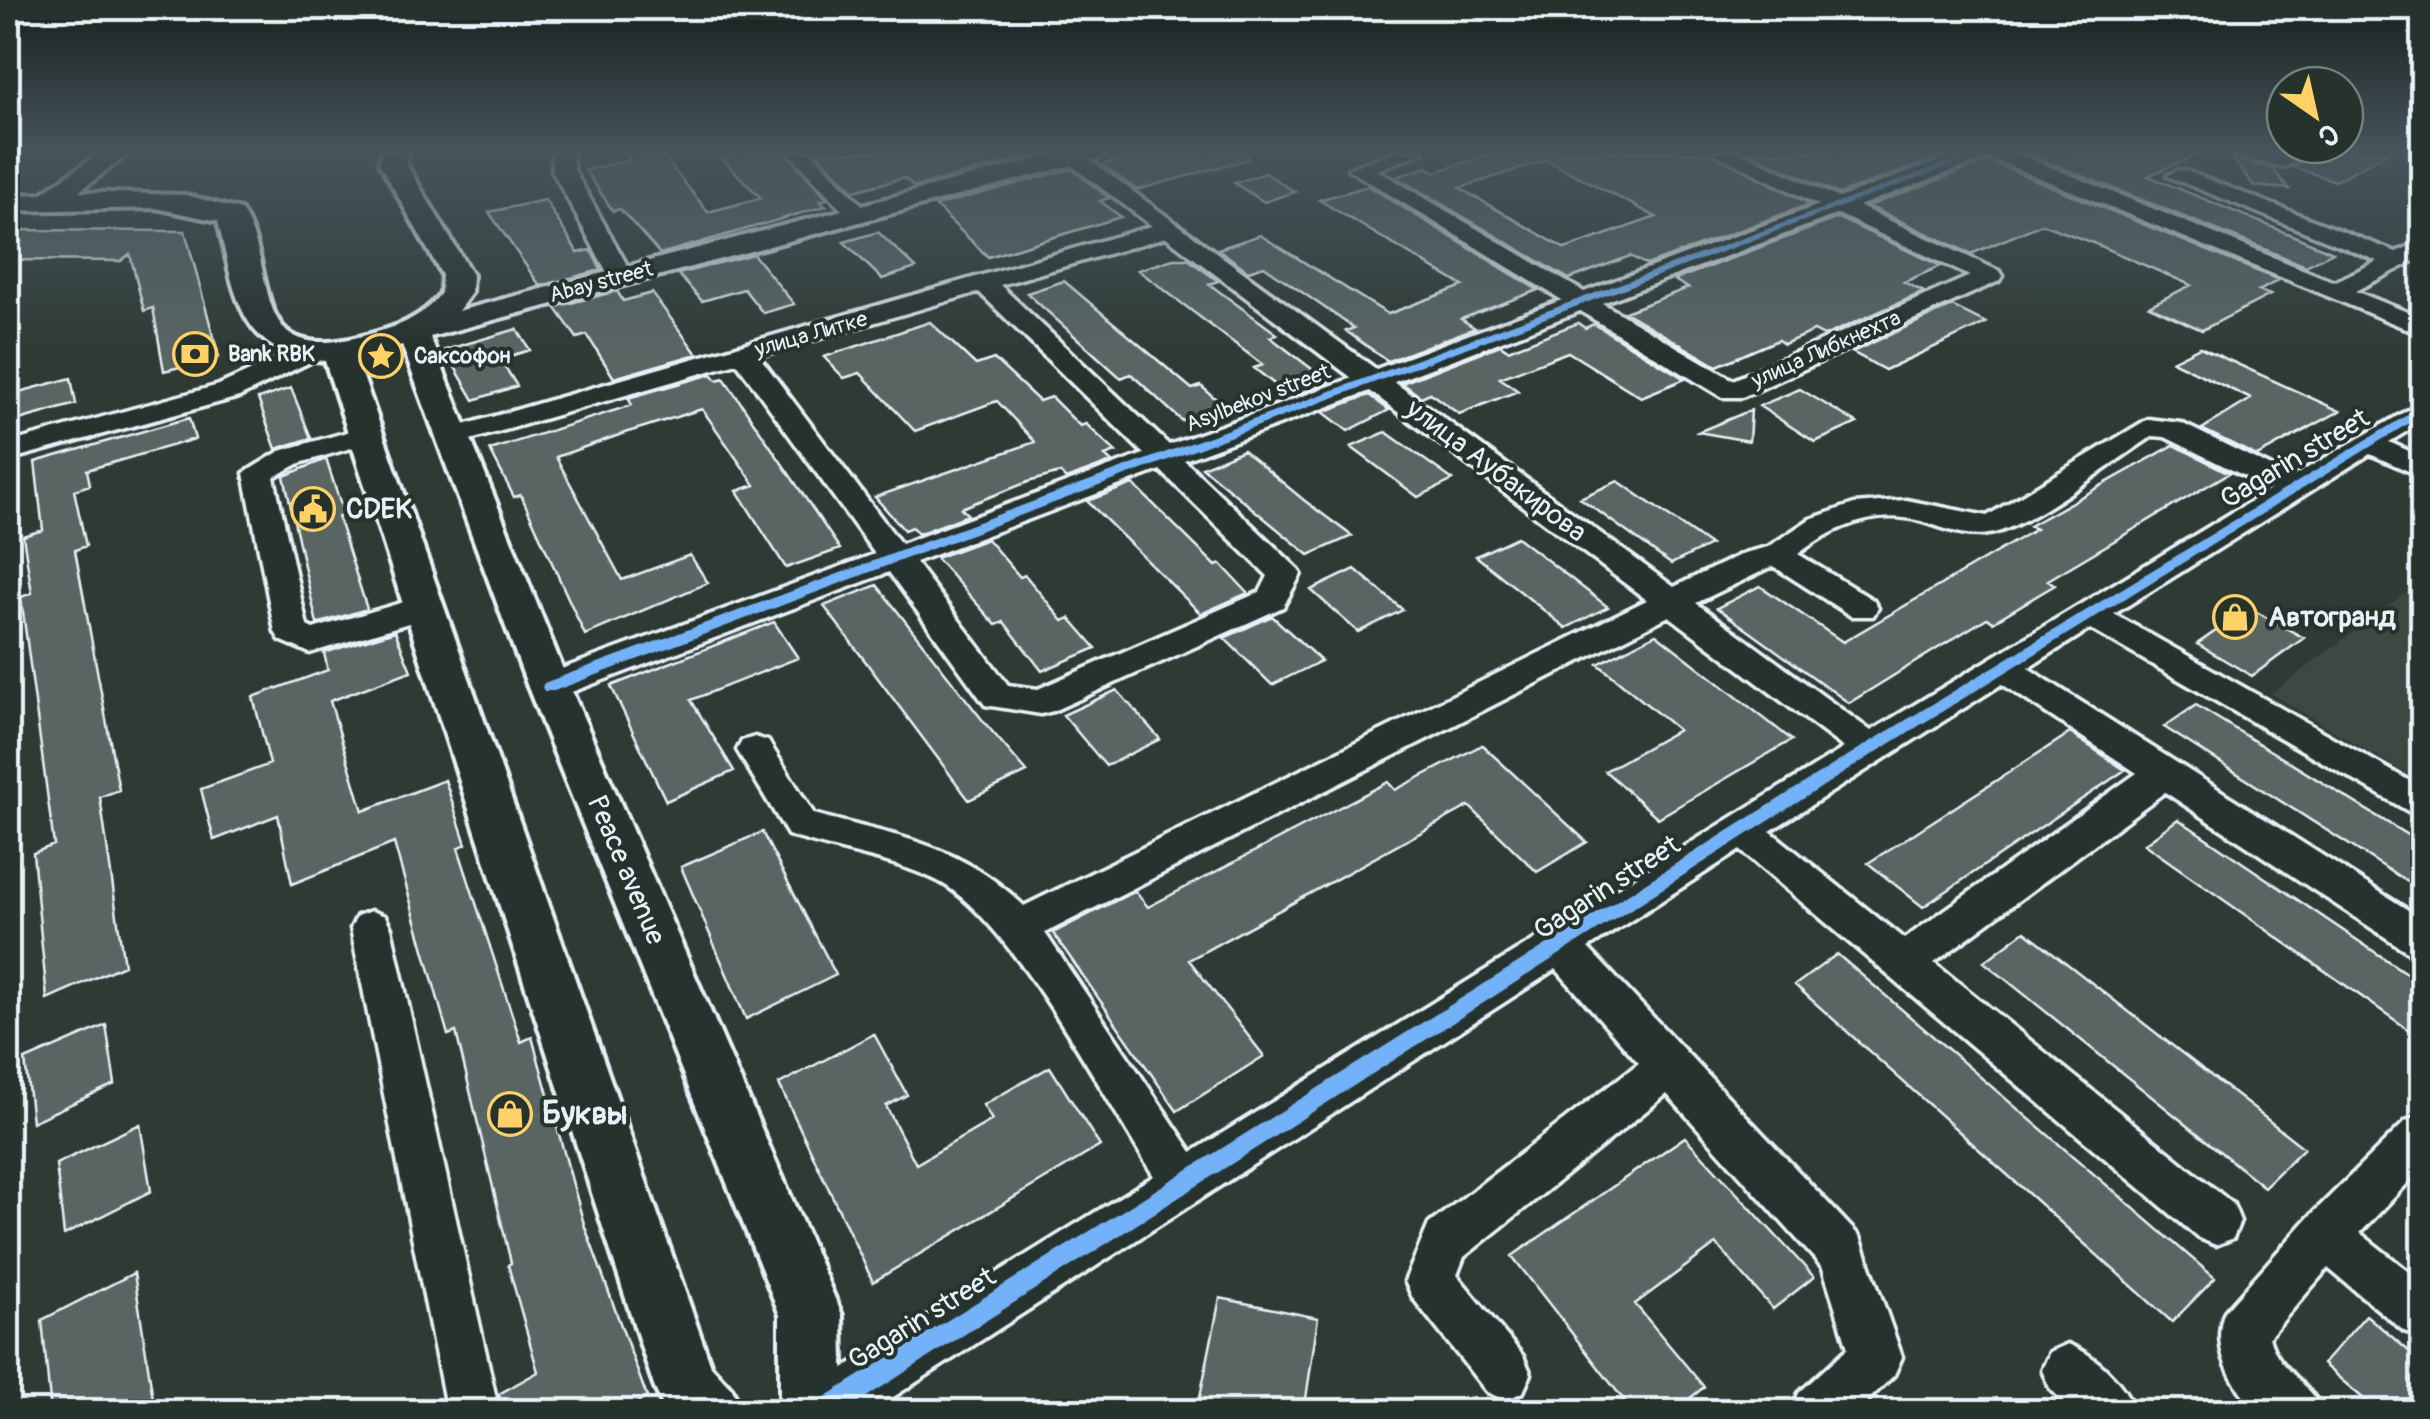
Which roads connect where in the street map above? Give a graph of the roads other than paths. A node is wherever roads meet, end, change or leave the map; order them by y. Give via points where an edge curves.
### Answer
1 (232, 218) edge
2 (422, 218) edge
3 (589, 218) edge
4 (842, 218) edge
5 (1156, 218) edge
6 (1442, 218) edge
7 (1804, 218) edge
8 (1864, 218) edge
9 (2157, 218) edge
10 (2288, 218) edge
11 (1168, 229) junction
12 (2422, 248) edge
13 (2397, 260) junction
14 (621, 276) junction
15 (984, 283) junction
16 (2335, 291) junction
17 (1580, 300) junction
18 (2422, 327) edge
19 (413, 333) junction
20 (325, 352) junction
21 (744, 354) junction
22 (1371, 379) junction
23 (2422, 410) edge
24 (366, 434) junction
25 (453, 437) junction
26 (2368, 444) junction
27 (8, 452) edge
28 (1164, 457) junction
29 (2422, 468) edge
30 (2294, 489) junction
31 (1778, 556) junction
32 (897, 557) junction
33 (1669, 600) junction
34 (424, 607) junction
35 (1862, 608) dead end
36 (2089, 614) junction
37 (2001, 668) junction
38 (549, 687) junction
39 (1870, 749) junction
40 (755, 750) dead end
41 (2164, 773) junction
42 (2422, 805) edge
43 (1742, 830) junction
44 (372, 928) dead end
45 (1018, 928) junction
46 (2422, 940) edge
47 (1562, 948) junction
48 (1903, 963) junction
49 (1669, 1066) junction
50 (2422, 1136) edge
51 (1186, 1184) junction
52 (2216, 1221) dead end
53 (2325, 1235) junction
54 (2422, 1313) edge
55 (2068, 1370) dead end
56 (1504, 1374) dead end
57 (472, 1412) edge
58 (709, 1412) edge
59 (812, 1412) edge
60 (822, 1412) edge
61 (1818, 1412) edge
62 (2110, 1412) edge
63 (2297, 1412) edge

1 - 20 main road via 264,323 275,338
2 - 19 main road via 457,275 456,293 443,312
3 - 14 street
4 - 14 main road, Abay street
5 - 11 street, улица Аубакирова
6 - 17 street, улица Либкнехта
7 - 17 street, Asylbekov street
8 - 17 street, улица Либкнехта via 1990,276 1732,391
9 - 16 street
10 - 13 street
11 - 15 street, улица Литке
11 - 22 street, улица Аубакирова
12 - 13 street
13 - 16 street
14 - 19 main road, Abay street
15 - 21 street, улица Литке
15 - 28 street
16 - 18 street
17 - 22 street, Asylbekov street
19 - 20 main road, Abay street
19 - 25 main road, Peace avenue
20 - 24 main road
20 - 27 street via 228,392
21 - 25 street, улица Литке
21 - 32 street
22 - 28 street, Asylbekov street
22 - 33 street, улица Аубакирова
23 - 26 street, Gagarin street
24 - 34 main road
24 - 34 street via 290,457 260,474 292,632 310,642
25 - 38 main road, Peace avenue
26 - 29 street
26 - 30 street, Gagarin street
28 - 32 street, Asylbekov street
28 - 32 street via 1285,574 1272,599 1040,702 997,696
30 - 31 street via 2172,428 2148,428 1997,523 1973,525 1903,508 1858,514 1801,534
30 - 36 street, Gagarin street
31 - 33 street
31 - 35 street
32 - 38 street, Asylbekov street
33 - 39 street, улица Аубакирова
33 - 45 street
34 - 58 main road via 686,1386
36 - 37 street, Gagarin street
36 - 42 street
37 - 39 street, Gagarin street
37 - 41 street
38 - 59 main road, Peace avenue via 811,1315
39 - 43 street, Gagarin street
40 - 45 street via 801,824 947,867 983,891
41 - 46 street
41 - 48 street
43 - 47 street, Gagarin street
43 - 48 street
44 - 57 street
45 - 51 street
47 - 49 street
47 - 51 street, Gagarin street
48 - 52 street
49 - 56 street via 1446,1241 1430,1281
49 - 61 street via 1843,1254 1876,1357
50 - 53 street
51 - 60 street, Gagarin street
53 - 54 street
53 - 63 street via 2243,1329 2244,1352
55 - 62 street

